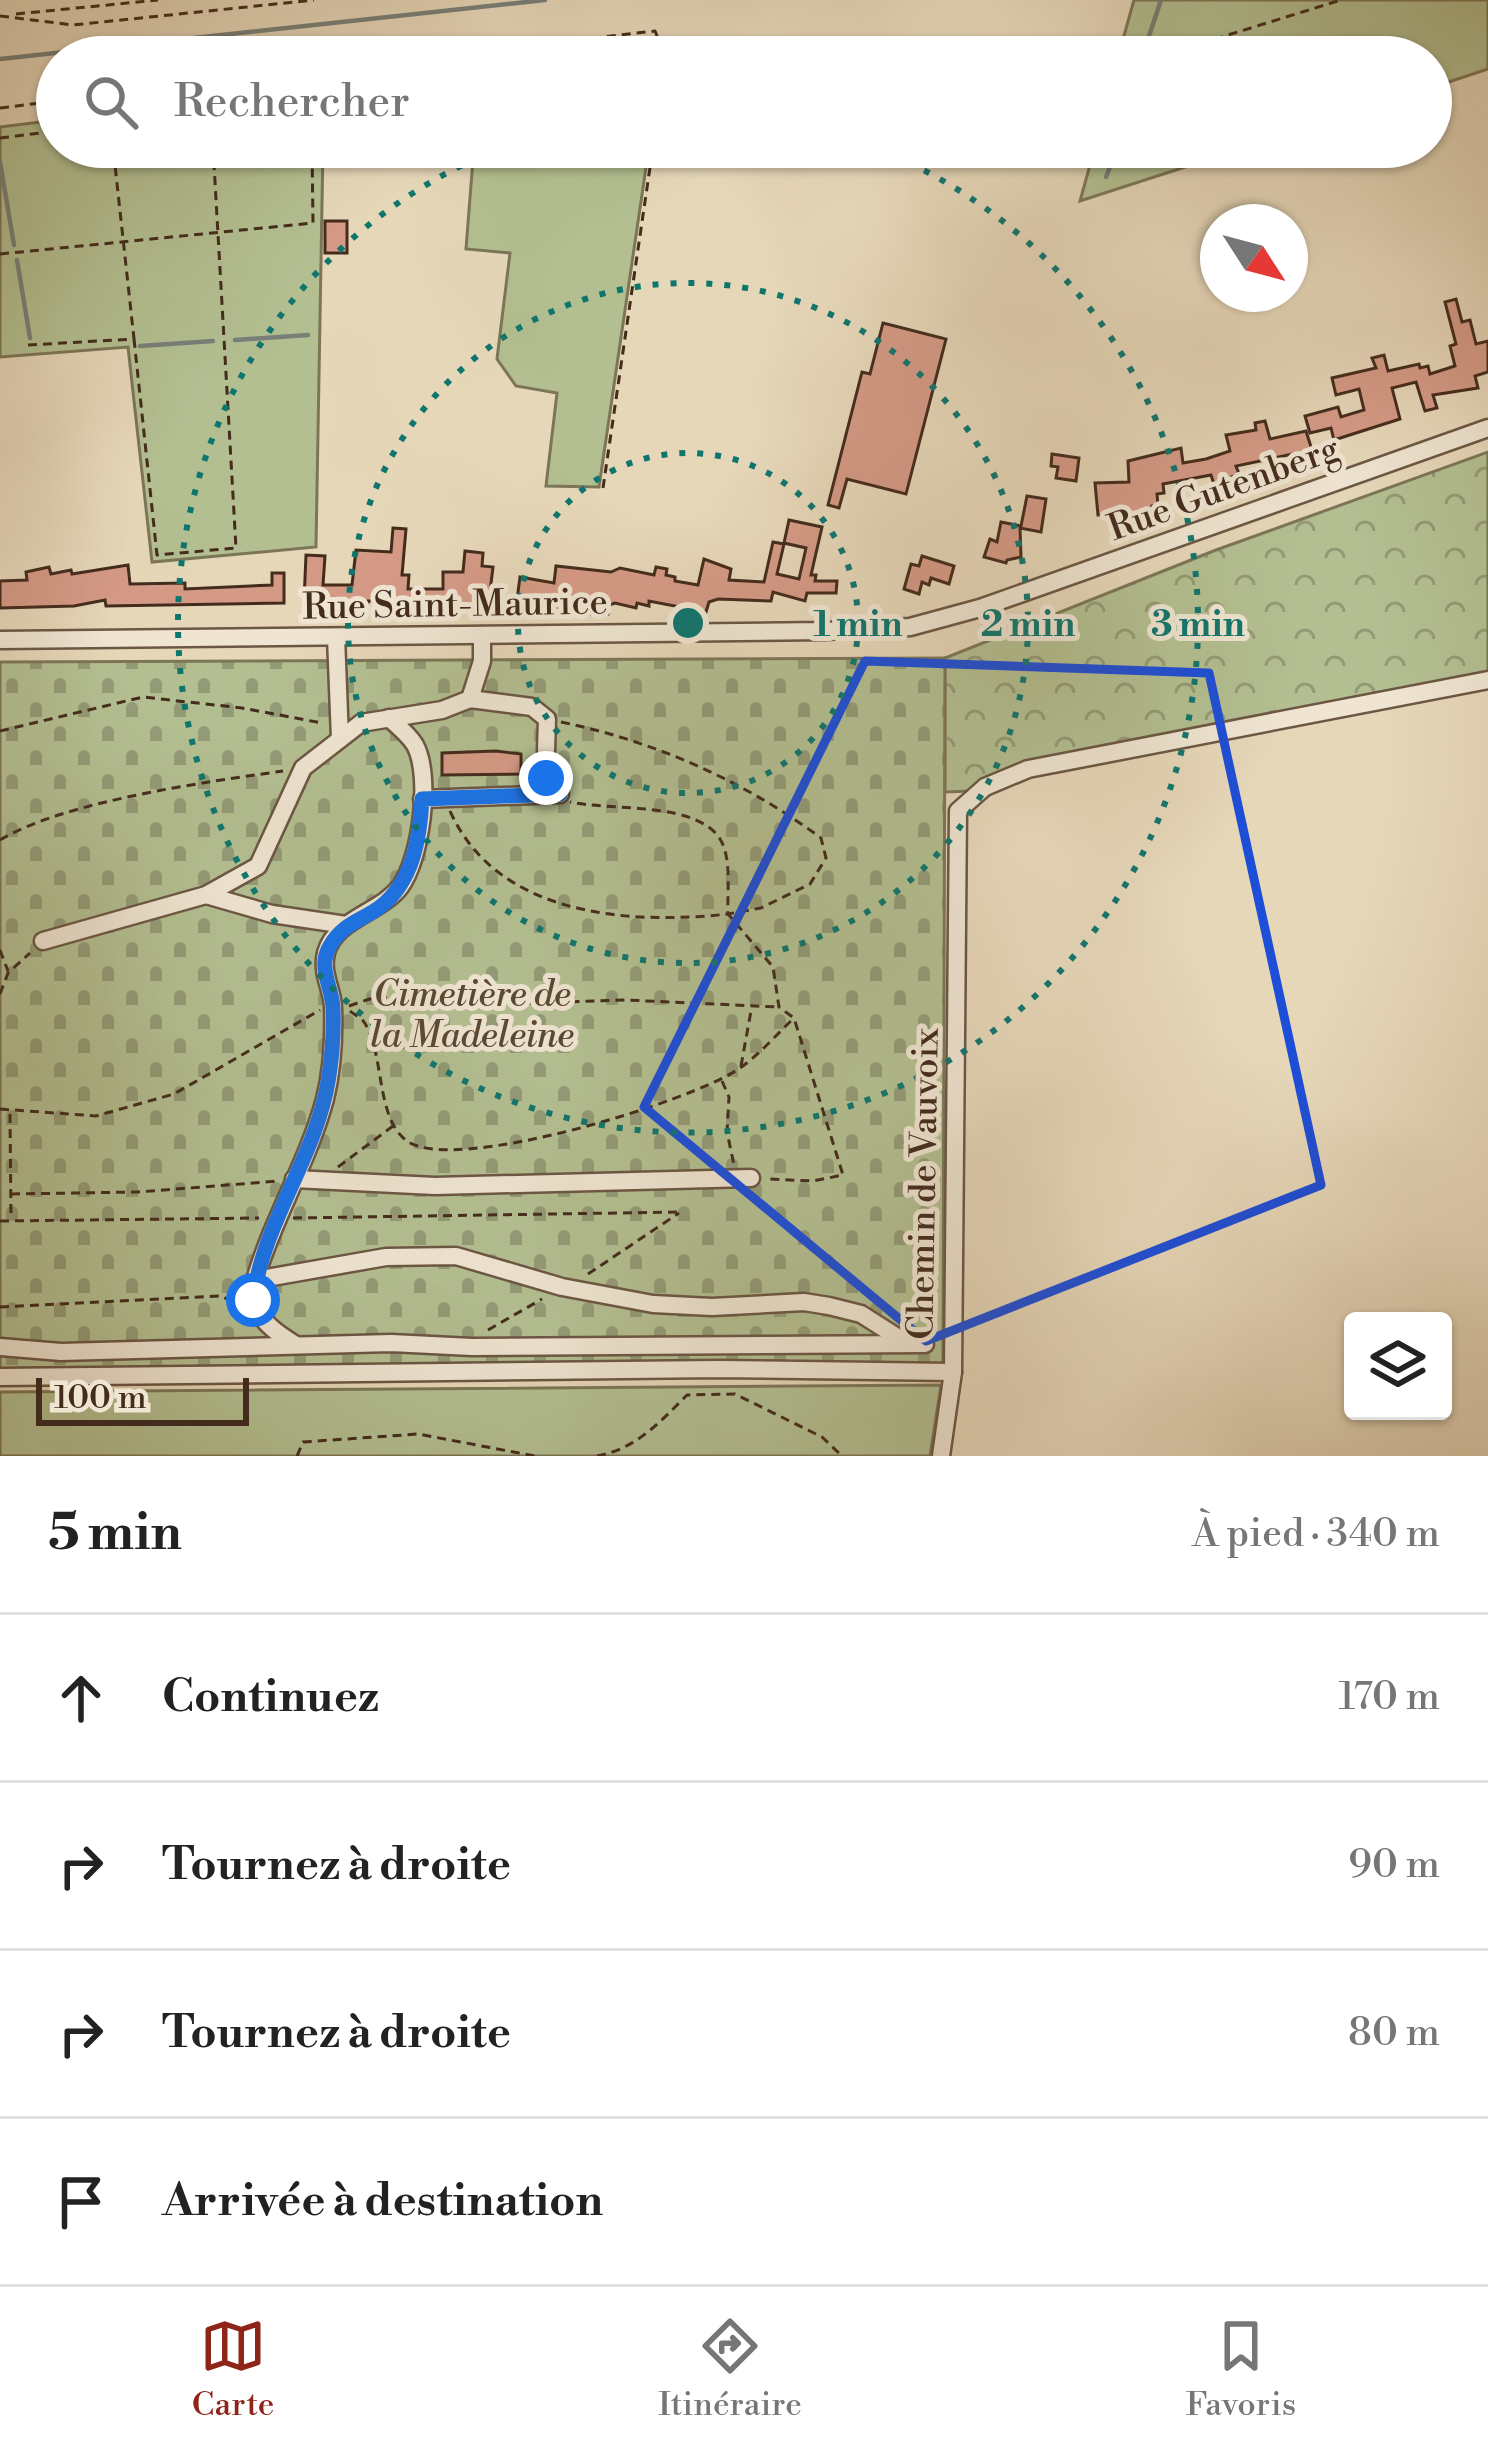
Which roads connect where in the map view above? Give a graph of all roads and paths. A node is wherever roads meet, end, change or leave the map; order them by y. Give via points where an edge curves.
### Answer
1 (158, 0) edge
2 (314, 0) edge
3 (1341, 0) edge
4 (9, 15) junction
5 (0, 16) edge
6 (619, 36) edge
7 (657, 36) edge
8 (1225, 36) edge
9 (36, 104) edge
10 (0, 108) edge
11 (36, 134) edge
12 (0, 138) edge
13 (115, 168) edge
14 (214, 168) edge
15 (313, 168) edge
16 (650, 168) edge
17 (218, 232) junction
18 (124, 241) junction
19 (0, 254) edge
20 (134, 339) junction
21 (28, 345) dead end
22 (1488, 428) edge
23 (603, 488) dead end
24 (980, 608) joint
25 (482, 635) junction
26 (336, 637) junction
27 (0, 640) edge
28 (1488, 680) edge
29 (470, 700) junction
30 (389, 718) junction
31 (547, 719) junction
32 (0, 730) edge
33 (340, 731) junction
34 (546, 751) dead end
35 (303, 768) junction
36 (560, 794) joint
37 (445, 798) junction
38 (422, 799) junction
39 (0, 840) edge
40 (206, 896) junction
41 (728, 914) junction
42 (311, 920) junction
43 (346, 925) junction
44 (43, 941) joint
45 (327, 949) junction
46 (0, 950) edge
47 (8, 973) junction
48 (0, 994) edge
49 (333, 1003) junction
50 (752, 1007) junction
51 (779, 1007) junction
52 (794, 1018) junction
53 (740, 1068) junction
54 (721, 1078) junction
55 (0, 1109) edge
56 (10, 1110) junction
57 (394, 1125) junction
58 (751, 1178) junction
59 (304, 1179) junction
60 (11, 1194) junction
61 (681, 1212) dead end
62 (277, 1217) junction
63 (11, 1220) junction
64 (0, 1221) edge
65 (255, 1280) junction
66 (0, 1307) edge
67 (256, 1312) junction
68 (298, 1346) junction
69 (0, 1347) edge
70 (953, 1372) junction
71 (0, 1377) edge
72 (297, 1456) edge
73 (535, 1456) edge
74 (597, 1456) edge
75 (842, 1456) edge
76 (941, 1456) edge

1 - 4 path
2 - 4 path via 73,25
3 - 8 path
4 - 5 path
6 - 7 path
9 - 10 path
11 - 12 path
13 - 18 path
14 - 17 path
15 - 17 path via 314,223
16 - 23 path
17 - 18 path
17 - 20 path via 236,548 157,555
18 - 19 path
18 - 20 path
20 - 21 path
22 - 24 street, Rue Gutenberg
24 - 25 street, Rue Saint-Maurice via 910,627
25 - 26 street, Rue Saint-Maurice
25 - 29 street
26 - 27 street, Rue Saint-Maurice
26 - 33 street
28 - 70 street, Chemin de Vauvoix via 1028,769 958,811
29 - 30 street
29 - 31 street via 532,707
30 - 33 street
30 - 38 street via 414,741
31 - 34 street
31 - 41 path via 618,734 686,763 752,792 821,838 826,859 810,884
32 - 33 path via 142,697
33 - 35 street
35 - 39 path via 116,802
35 - 40 street via 258,866
36 - 37 street
36 - 41 path via 600,808 687,813 720,839
37 - 38 street
37 - 41 path via 481,857 516,886 563,907 671,920
38 - 43 street via 402,885
40 - 42 street
40 - 44 street
41 - 51 path via 773,967
42 - 43 street
42 - 45 street
43 - 45 street
44 - 47 path
45 - 49 street
46 - 47 path
47 - 48 path
49 - 56 path via 175,1094 96,1115
49 - 59 street via 324,1101
50 - 51 path
50 - 53 path
50 - 57 path via 626,1000 410,1007 379,995 345,1007 364,1023
51 - 52 path
52 - 53 path
52 - 58 path via 843,1175
53 - 54 path
54 - 57 path via 576,1130 498,1146 417,1147
54 - 58 path via 734,1167
55 - 56 path
56 - 60 path
57 - 59 path via 365,1150
58 - 59 street via 435,1186
59 - 60 path
59 - 62 street
60 - 63 path
61 - 62 path
62 - 63 path
62 - 65 street
63 - 64 path
65 - 67 street
65 - 68 street via 386,1257 456,1256 652,1304 829,1306 916,1343
66 - 67 path via 221,1296
67 - 68 street
68 - 69 street
70 - 71 street, Chemin de Vauvoix
70 - 76 street
72 - 73 path via 303,1442 418,1434
74 - 75 path via 657,1426 687,1395 735,1394 822,1437

